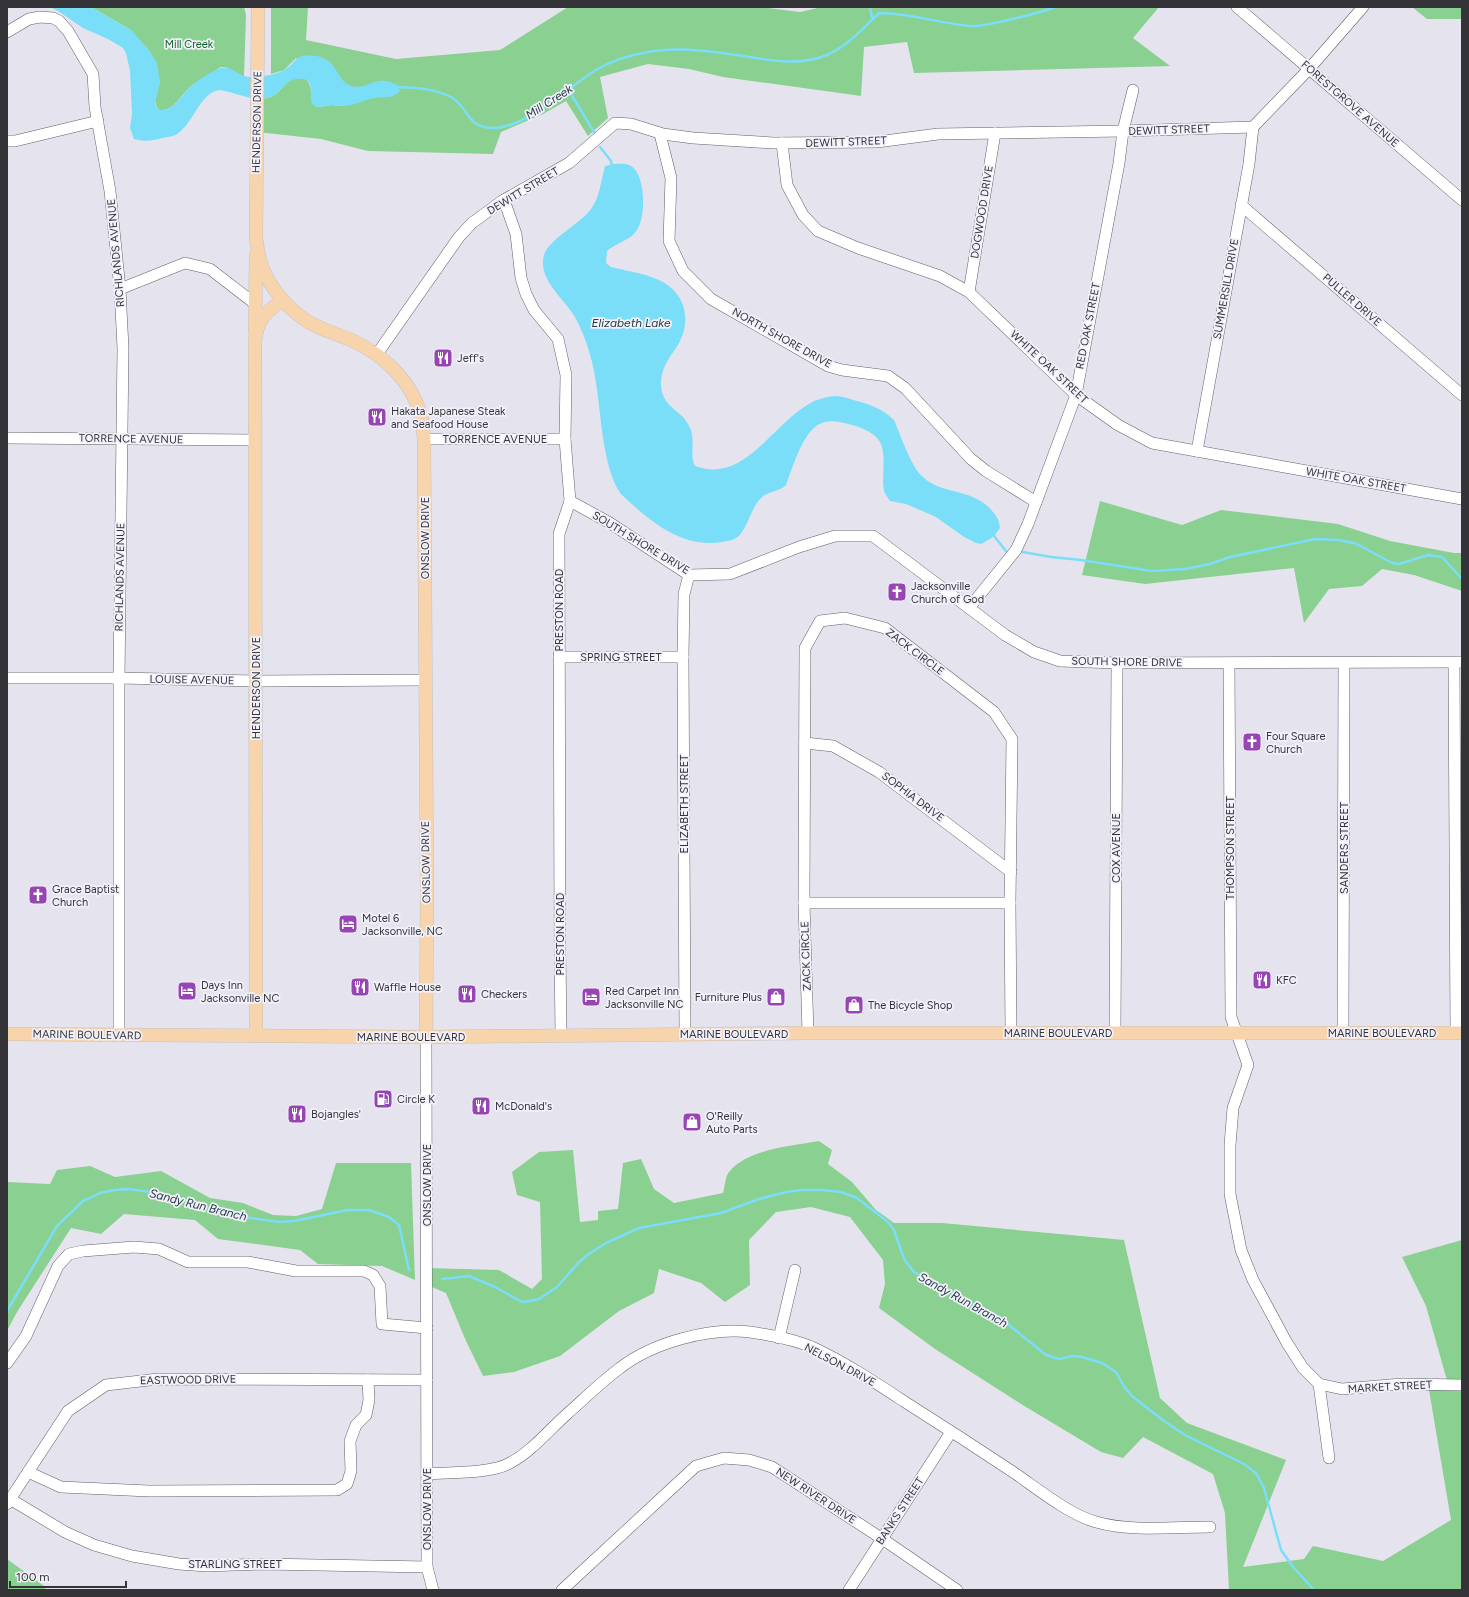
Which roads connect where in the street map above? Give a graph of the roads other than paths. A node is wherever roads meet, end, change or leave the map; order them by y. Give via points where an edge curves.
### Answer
1 (258, 7) edge
2 (1237, 7) edge
3 (1363, 7) edge
4 (7, 32) edge
5 (1310, 69) junction
6 (1133, 90) dead end
7 (98, 121) junction
8 (1253, 127) junction
9 (1123, 131) junction
10 (995, 133) junction
11 (660, 134) junction
12 (7, 141) edge
13 (782, 143) junction
14 (504, 200) junction
15 (1462, 200) edge
16 (1241, 205) junction
17 (256, 237) junction
18 (120, 289) junction
19 (969, 292) junction
20 (282, 300) junction
21 (254, 303) junction
22 (255, 340) junction
23 (377, 354) junction
24 (1076, 394) junction
25 (1462, 395) edge
26 (7, 438) edge
27 (122, 438) junction
28 (424, 439) junction
29 (566, 439) junction
30 (254, 440) junction
31 (1197, 451) junction
32 (1462, 499) edge
33 (570, 501) junction
34 (1036, 502) junction
35 (689, 575) junction
36 (969, 608) junction
37 (683, 657) junction
38 (559, 658) junction
39 (1118, 663) junction
40 (1229, 663) junction
41 (1344, 663) junction
42 (1458, 663) edge
43 (7, 678) edge
44 (119, 678) junction
45 (425, 680) junction
46 (256, 681) junction
47 (806, 743) junction
48 (1011, 872) junction
49 (804, 903) junction
50 (1010, 903) junction
51 (1236, 1032) junction
52 (808, 1033) junction
53 (1011, 1033) junction
54 (1115, 1033) junction
55 (1343, 1033) junction
56 (1459, 1033) edge
57 (7, 1034) edge
58 (685, 1034) junction
59 (119, 1035) junction
60 (256, 1036) junction
61 (561, 1036) junction
62 (426, 1037) junction
63 (795, 1270) dead end
64 (427, 1328) junction
65 (779, 1338) junction
66 (7, 1363) edge
67 (368, 1380) junction
68 (427, 1380) junction
69 (1319, 1384) junction
70 (1462, 1385) edge
71 (951, 1432) junction
72 (1329, 1458) dead end
73 (28, 1472) junction
74 (427, 1474) junction
75 (9, 1501) edge
76 (1210, 1527) dead end
77 (881, 1538) junction
78 (427, 1567) junction
79 (433, 1590) edge
80 (562, 1590) edge
81 (849, 1590) edge
82 (957, 1590) edge

1 - 17 main road, HENDERSON DRIVE
2 - 5 street, FORESTGROVE AVENUE
3 - 5 street
4 - 7 street, RICHLANDS AVENUE via 29,19 53,18 60,21 93,74
5 - 8 street
5 - 15 street, FORESTGROVE AVENUE
6 - 9 street, RED OAK STREET
7 - 12 street
7 - 18 street, RICHLANDS AVENUE via 110,191
8 - 9 street, DEWITT STREET
8 - 16 street, SUMMERSILL DRIVE
9 - 10 street, DEWITT STREET
9 - 24 street, RED OAK STREET
10 - 13 street, DEWITT STREET via 938,134 877,142
10 - 19 street, DOGWOOD DRIVE
11 - 13 street, DEWITT STREET
11 - 14 street, DEWITT STREET via 631,124 615,123 569,163
11 - 34 street, NORTH SHORE DRIVE via 671,178 669,242 683,271 711,299 828,366 888,376 905,388 971,460
13 - 19 street, WHITE OAK STREET via 787,185 803,215 818,230 858,248 940,276
14 - 23 street, DEWITT STREET via 472,223 459,237
14 - 29 street, PRESTON ROAD via 516,234 521,278 526,294 534,310 558,339 561,348 566,375
16 - 25 street, PULLER DRIVE
16 - 31 street, SUMMERSILL DRIVE
17 - 20 main road, HENDERSON DRIVE via 260,261
17 - 21 main road, HENDERSON DRIVE
18 - 21 street via 185,263 210,269
18 - 27 street, RICHLANDS AVENUE via 123,348
19 - 24 street, WHITE OAK STREET
20 - 22 main road, HENDERSON DRIVE via 266,313 258,324
20 - 23 main road, ONSLOW DRIVE via 301,317
21 - 22 main road, HENDERSON DRIVE
22 - 30 main road, HENDERSON DRIVE
23 - 28 main road, ONSLOW DRIVE via 396,371 410,390 421,415
24 - 31 street, WHITE OAK STREET via 1118,425 1152,443
24 - 34 street, RED OAK STREET
26 - 27 street, TORRENCE AVENUE
27 - 30 street, TORRENCE AVENUE
27 - 44 street, RICHLANDS AVENUE
28 - 29 street, TORRENCE AVENUE
28 - 45 main road, ONSLOW DRIVE
29 - 33 street, PRESTON ROAD
30 - 46 main road, HENDERSON DRIVE
31 - 32 street, WHITE OAK STREET
33 - 35 street, SOUTH SHORE DRIVE
33 - 38 street, PRESTON ROAD via 559,534
34 - 36 street, RED OAK STREET via 1016,550
35 - 36 street, SOUTH SHORE DRIVE via 730,574 835,536 873,536
35 - 37 street, ELIZABETH STREET via 684,594
36 - 39 street, SOUTH SHORE DRIVE via 1005,635 1034,652 1060,661
37 - 38 street, SPRING STREET
37 - 58 street, ELIZABETH STREET
38 - 61 street, PRESTON ROAD
39 - 40 street, SOUTH SHORE DRIVE
39 - 54 street, COX AVENUE
40 - 41 street, SOUTH SHORE DRIVE
40 - 51 street, THOMPSON STREET via 1231,1018
41 - 42 street, SOUTH SHORE DRIVE
41 - 55 street, SANDERS STREET
42 - 56 street
43 - 44 street, LOUISE AVENUE
44 - 46 street, LOUISE AVENUE
44 - 59 street, RICHLANDS AVENUE
45 - 46 street, LOUISE AVENUE
45 - 62 main road, ONSLOW DRIVE
46 - 60 main road, HENDERSON DRIVE
47 - 48 street, SOPHIA DRIVE via 833,746 879,772
47 - 48 street, ZACK CIRCLE via 805,648 820,621 845,618 885,628 994,712 1012,739
47 - 49 street, ZACK CIRCLE
48 - 50 street, ZACK CIRCLE
49 - 50 street
49 - 52 street, ZACK CIRCLE
50 - 53 street, ZACK CIRCLE
51 - 54 main road, MARINE BOULEVARD
51 - 55 main road, MARINE BOULEVARD
51 - 69 street, THOMPSON STREET via 1248,1065 1233,1108 1230,1145 1230,1194 1241,1250 1253,1280 1287,1343 1303,1368
52 - 53 main road, MARINE BOULEVARD
52 - 58 main road, MARINE BOULEVARD
53 - 54 main road, MARINE BOULEVARD
55 - 56 main road, MARINE BOULEVARD
57 - 59 main road, MARINE BOULEVARD
58 - 61 main road, MARINE BOULEVARD
59 - 60 main road, MARINE BOULEVARD
60 - 62 main road, MARINE BOULEVARD
61 - 62 main road, MARINE BOULEVARD
62 - 64 street, ONSLOW DRIVE
63 - 65 street
64 - 66 street via 382,1324 380,1286 373,1274 364,1271 296,1271 248,1262 188,1262 159,1249 134,1247 83,1251 69,1254 58,1266 26,1336
64 - 68 street, ONSLOW DRIVE
65 - 71 street, NELSON DRIVE via 818,1351 867,1378
65 - 74 street, NELSON DRIVE via 748,1332 723,1332 699,1334 666,1344 620,1367 531,1449 508,1464 490,1469
67 - 68 street, EASTWOOD DRIVE
67 - 73 street, EASTWOOD DRIVE via 158,1379 106,1385 68,1412
67 - 73 street via 369,1400 366,1414 356,1425 350,1441 351,1471 347,1484 336,1490 149,1492 61,1487
68 - 74 street, ONSLOW DRIVE
69 - 70 street, MARKET STREET via 1342,1389 1402,1384
69 - 72 street
71 - 76 street, NELSON DRIVE via 1055,1500 1095,1522 1130,1528
71 - 77 street, BANKS STREET
73 - 75 street, EASTWOOD DRIVE
74 - 78 street, ONSLOW DRIVE
75 - 78 street, STARLING STREET via 94,1545 132,1556 179,1564
77 - 80 street, NEW RIVER DRIVE via 772,1467 749,1460 724,1458 696,1466
77 - 81 street, BANKS STREET
77 - 82 street, NEW RIVER DRIVE
78 - 79 street, ONSLOW DRIVE

